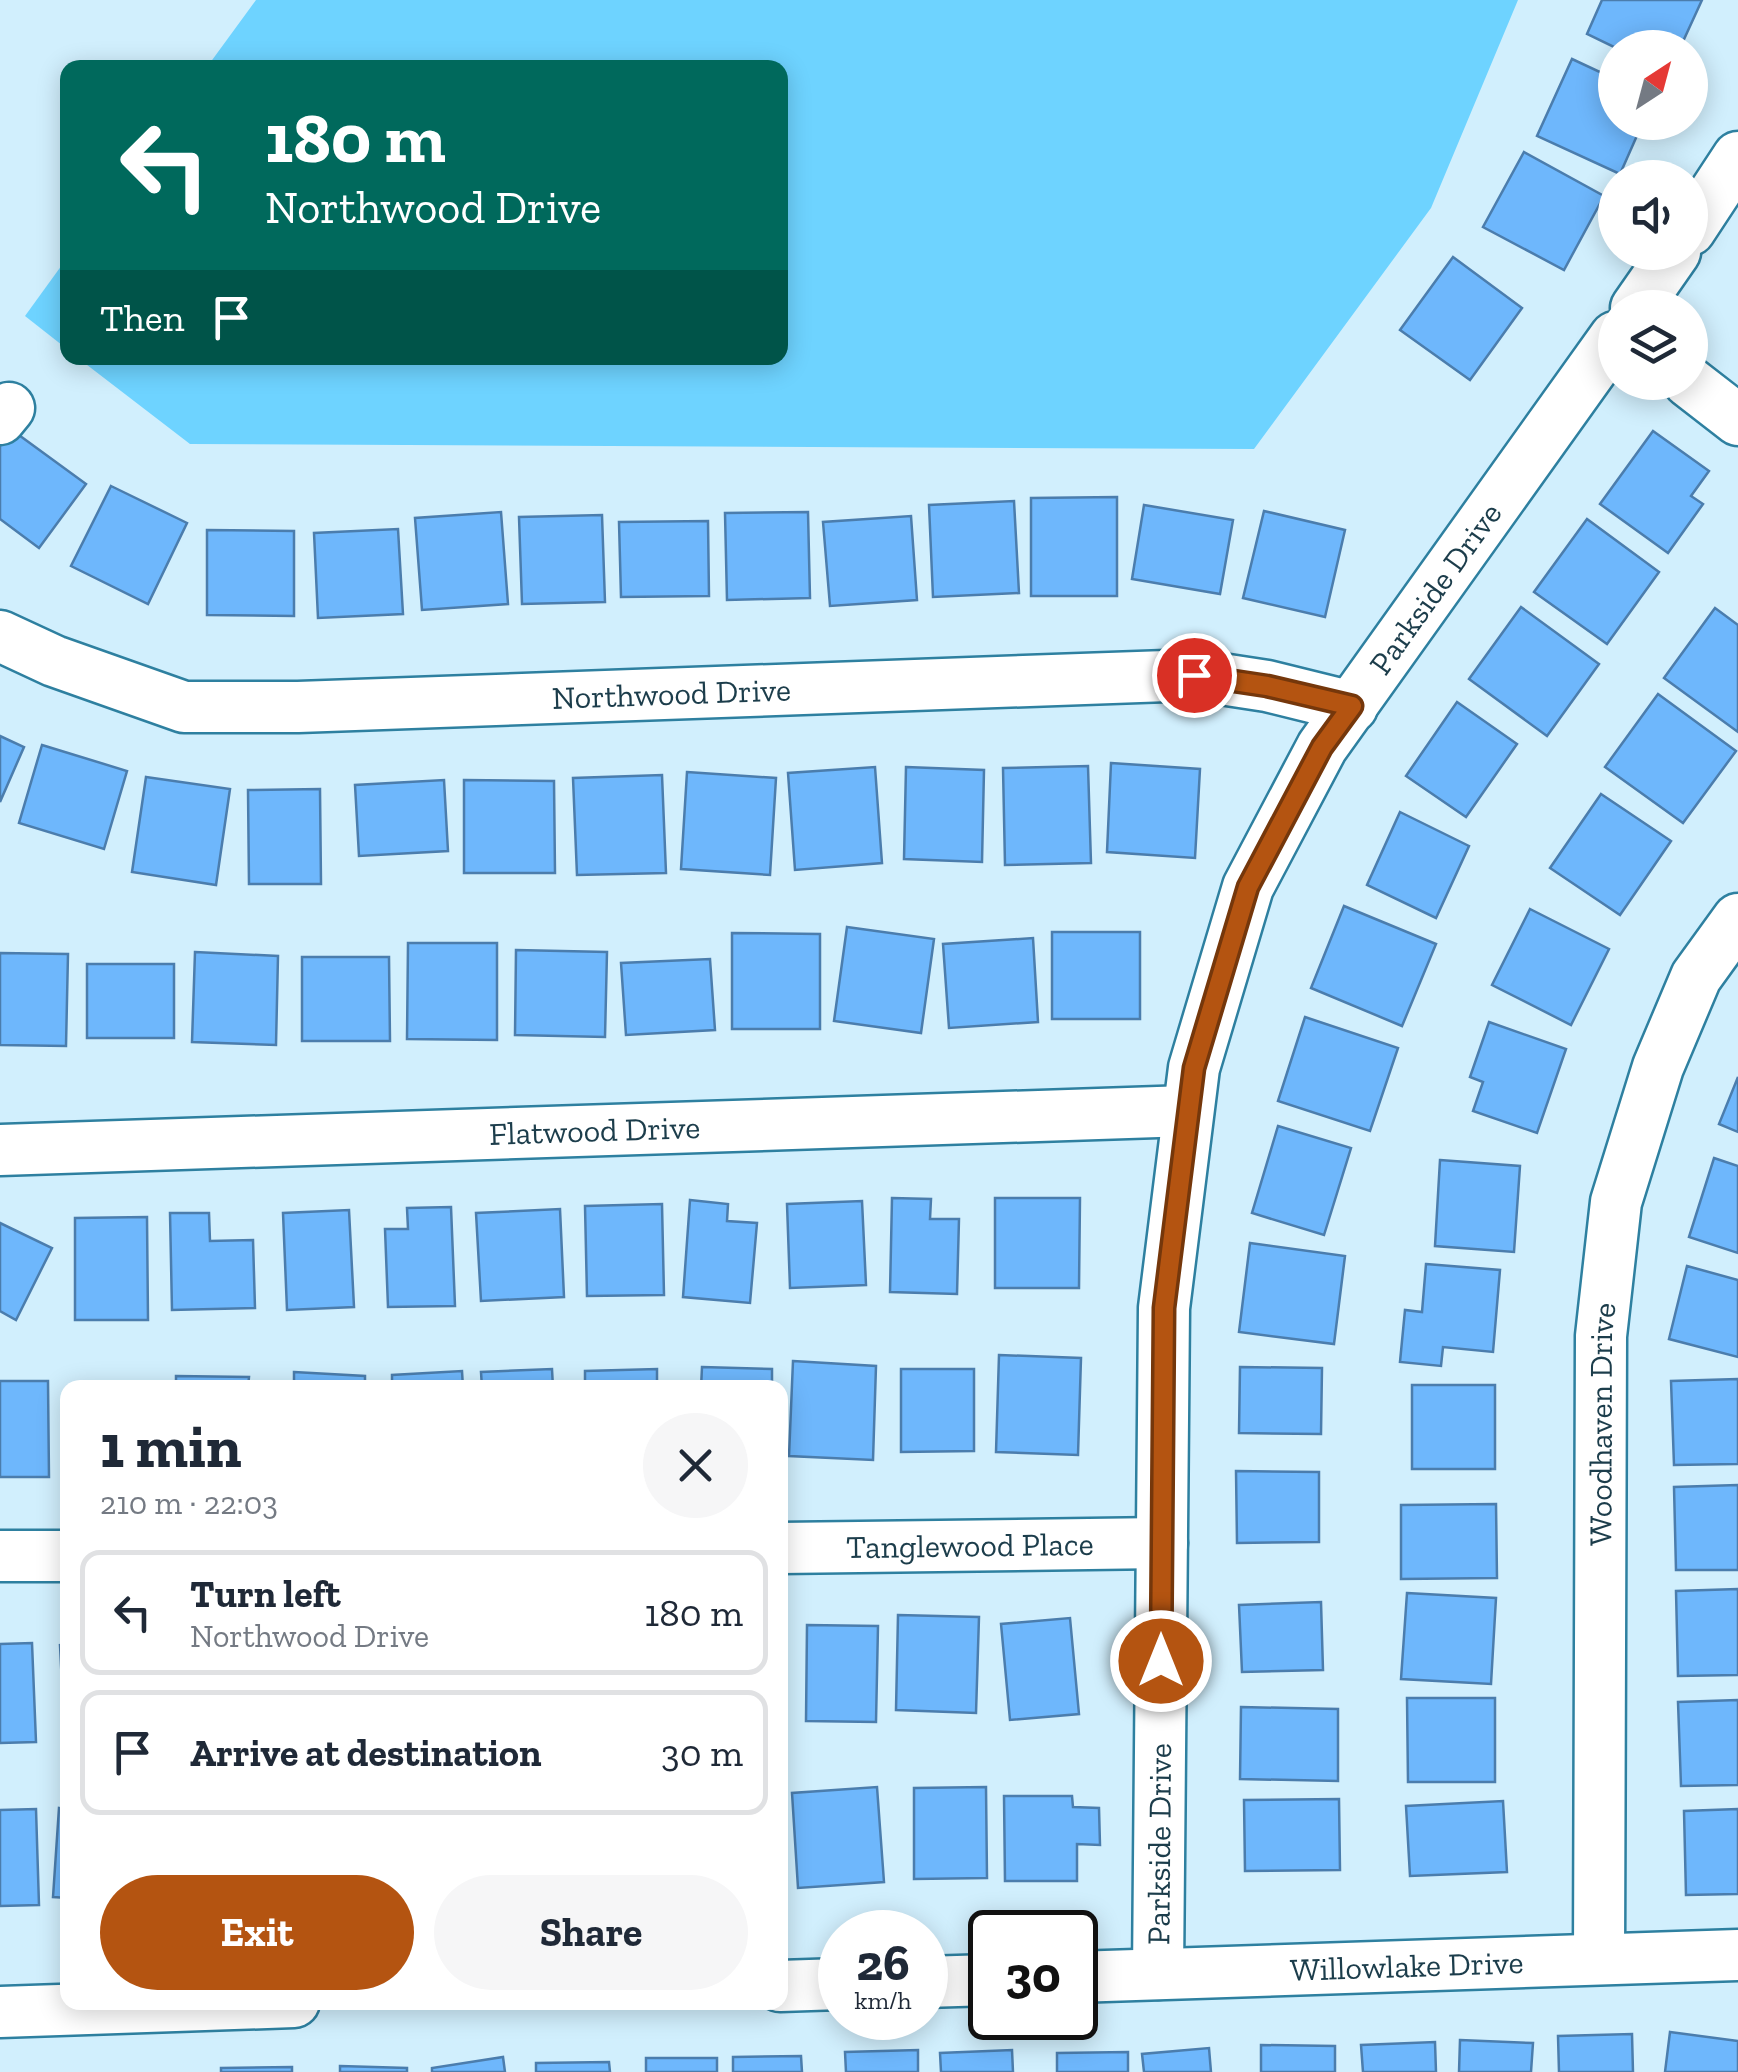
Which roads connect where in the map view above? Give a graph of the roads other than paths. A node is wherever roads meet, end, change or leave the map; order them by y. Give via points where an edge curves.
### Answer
1 (1738, 156) edge
2 (1708, 202) edge
3 (1598, 361) edge
4 (1708, 397) edge
5 (1738, 420) edge
6 (0, 636) edge
7 (1352, 706) junction
8 (1738, 919) edge
9 (1188, 1111) junction
10 (0, 1150) edge
11 (1162, 1543) junction
12 (788, 1548) edge
13 (0, 1556) edge
14 (60, 1556) edge
15 (1738, 1955) edge
16 (1599, 1959) junction
17 (1158, 1974) junction
18 (1098, 1976) edge
19 (818, 1985) edge
20 (788, 1986) edge
21 (60, 2010) edge
22 (0, 2012) edge

1 - 2 street
3 - 7 street, Parkside Drive
4 - 5 street
6 - 7 street, Northwood Drive via 184,707 1194,675
7 - 9 street, Parkside Drive via 1322,747 1248,887 1194,1068
8 - 16 street, Woodhaven Drive via 1696,977 1658,1067 1616,1202 1601,1336
9 - 10 street, Flatwood Drive
9 - 11 street, Parkside Drive via 1164,1308
11 - 12 street, Tanglewood Place
11 - 17 street, Parkside Drive
13 - 14 street
15 - 16 street, Willowlake Drive
16 - 17 street, Willowlake Drive
17 - 18 street, Willowlake Drive
19 - 20 street
21 - 22 street

